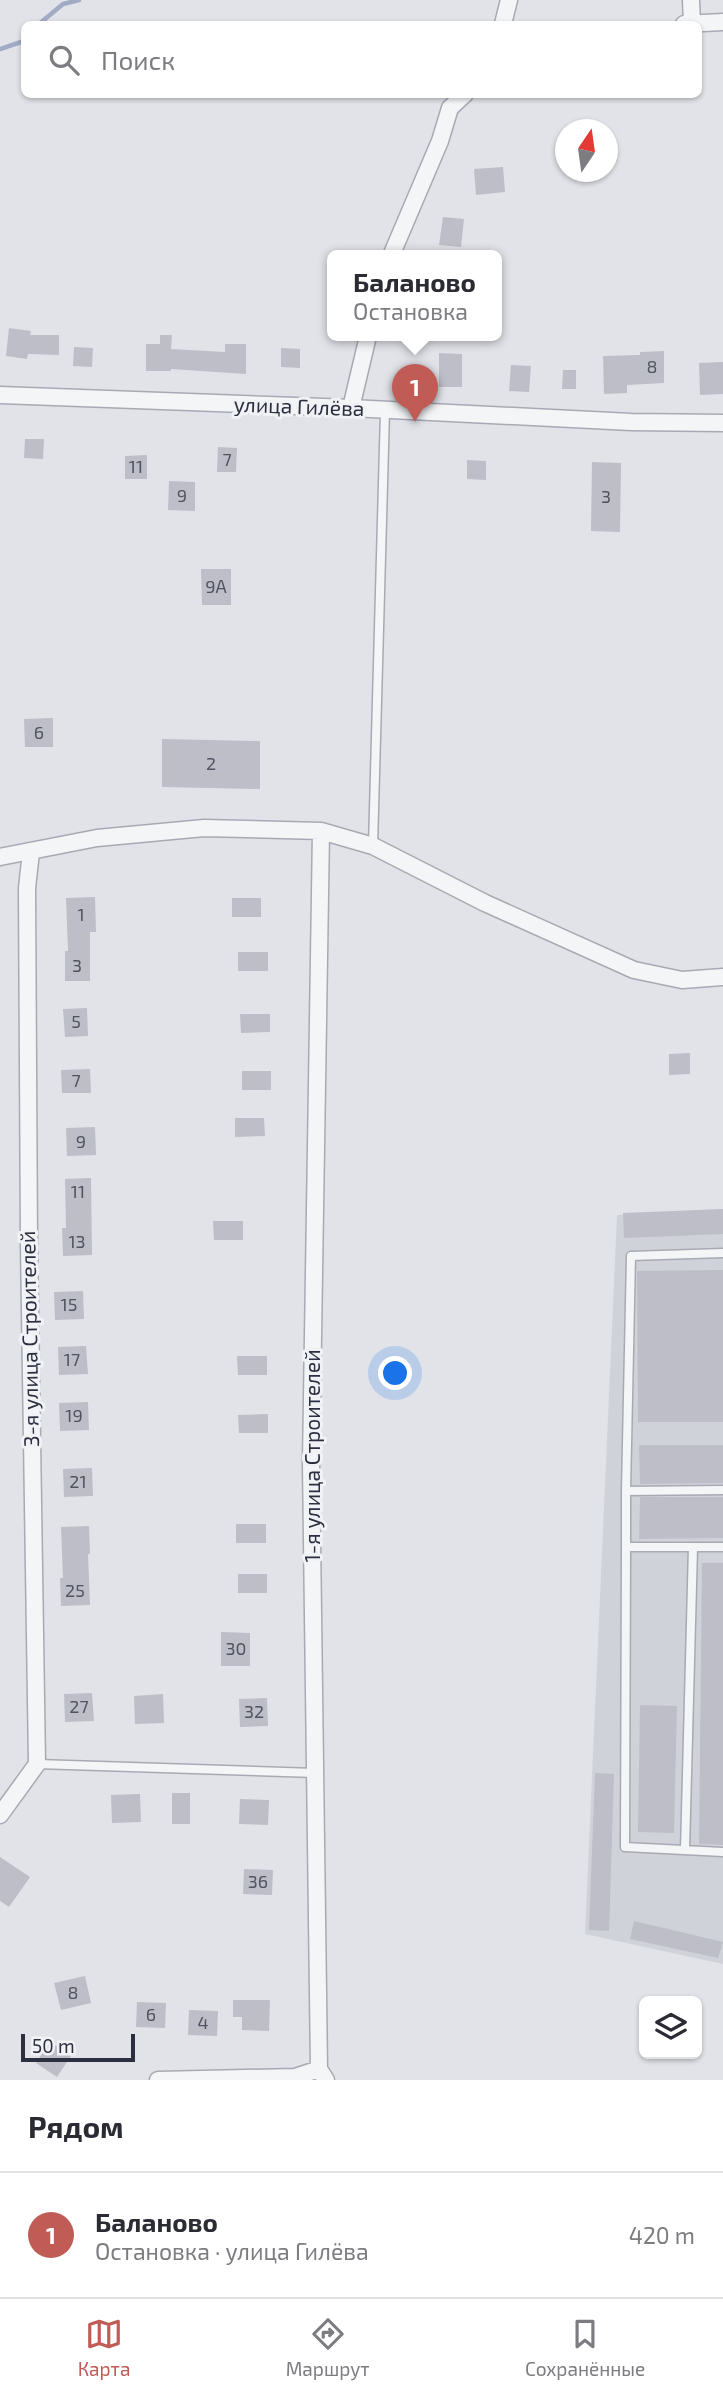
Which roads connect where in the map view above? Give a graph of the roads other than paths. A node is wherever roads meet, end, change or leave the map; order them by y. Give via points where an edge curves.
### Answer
1 (509, 0) edge
2 (691, 0) edge
3 (504, 21) edge
4 (692, 21) edge
5 (723, 22) edge
6 (702, 23) edge
7 (461, 98) edge
8 (394, 250) edge
9 (367, 341) edge
10 (0, 395) edge
11 (351, 408) junction
12 (385, 411) junction
13 (723, 423) edge
14 (321, 831) junction
15 (373, 846) junction
16 (31, 852) junction
17 (0, 857) edge
18 (723, 977) edge
19 (723, 1253) edge
20 (723, 1490) edge
21 (626, 1491) junction
22 (626, 1547) junction
23 (693, 1547) junction
24 (723, 1547) edge
25 (37, 1764) junction
26 (315, 1773) junction
27 (0, 1815) edge
28 (685, 1850) junction
29 (723, 1852) edge
30 (322, 2074) edge
31 (158, 2080) edge

1 - 3 street
2 - 4 street
5 - 6 street
7 - 8 street via 450,108
9 - 11 street
10 - 11 street, улица Гилёва
11 - 12 street, улица Гилёва
12 - 13 street, улица Гилёва
12 - 15 lane
14 - 15 street
14 - 16 street via 204,828 97,838
14 - 26 street, 1-я улица Строителей via 311,1463
15 - 18 street via 634,970 682,980
16 - 17 street
16 - 25 street, 3-я улица Строителей via 27,888 29,1244
19 - 21 lane via 631,1256
20 - 21 lane
21 - 22 lane
22 - 23 lane
22 - 28 lane via 625,1847
23 - 24 lane
23 - 28 lane
25 - 26 lane
25 - 27 street
26 - 30 street, 1-я улица Строителей
28 - 29 lane
30 - 31 street

